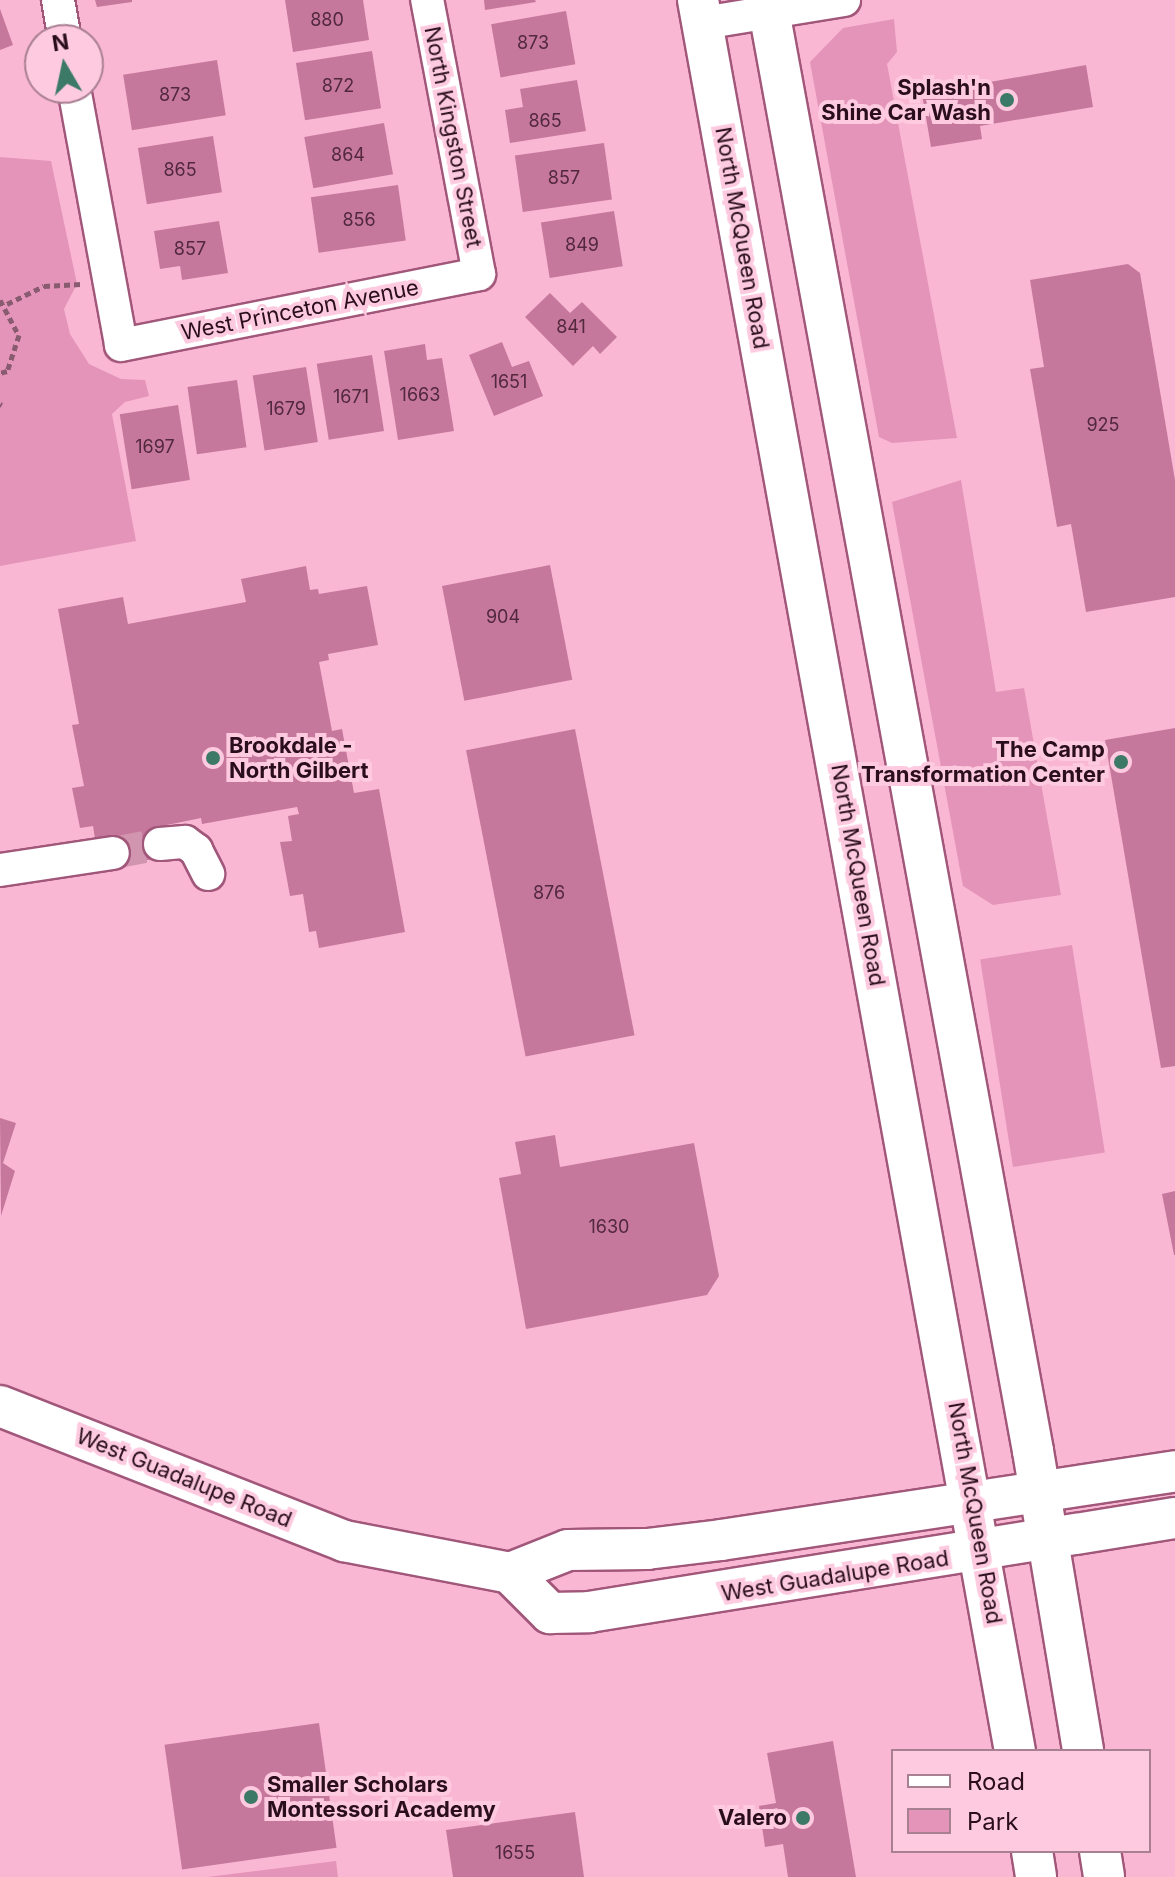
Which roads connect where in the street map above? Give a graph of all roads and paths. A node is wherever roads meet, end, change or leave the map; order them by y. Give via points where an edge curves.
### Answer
1 (58, 0) edge
2 (427, 0) edge
3 (844, 0) edge
4 (768, 6) edge
5 (700, 12) edge
6 (62, 24) edge
7 (77, 104) edge
8 (479, 274) joint
9 (108, 278) junction
10 (0, 300) edge
11 (7, 304) junction
12 (0, 373) edge
13 (886, 651) junction
14 (819, 661) junction
15 (17, 842) dead end
16 (160, 844) tunnel mouth
17 (113, 853) tunnel mouth
18 (46, 863) junction
19 (0, 870) edge
20 (208, 874) dead end
21 (0, 1406) edge
22 (1175, 1471) edge
23 (1040, 1491) junction
24 (975, 1504) junction
25 (1175, 1518) edge
26 (1049, 1542) junction
27 (982, 1552) junction
28 (510, 1573) junction
29 (1015, 1749) edge
30 (1083, 1749) edge
31 (1032, 1853) edge
32 (1100, 1853) edge
33 (1036, 1877) edge
34 (1104, 1877) edge

1 - 6 street
2 - 8 street, North Kingston Street
3 - 4 street
4 - 5 street
4 - 13 main road
5 - 14 main road, North McQueen Road
7 - 9 street
8 - 9 street, West Princeton Avenue via 121,345
9 - 11 path via 44,286
10 - 11 path
11 - 12 path via 19,335 7,371
13 - 14 main road
13 - 23 main road
14 - 24 main road, North McQueen Road
15 - 18 street
16 - 20 street via 185,842 196,850
17 - 18 street
18 - 19 street
21 - 28 main road, West Guadalupe Road via 344,1541
22 - 23 main road
23 - 24 main road
23 - 26 main road
24 - 27 main road, North McQueen Road
24 - 28 main road via 647,1549 568,1550
25 - 26 main road, West Guadalupe Road
26 - 27 main road, West Guadalupe Road
26 - 30 main road
27 - 28 main road, West Guadalupe Road via 589,1612 550,1613
27 - 29 main road, North McQueen Road
31 - 33 main road
32 - 34 main road

